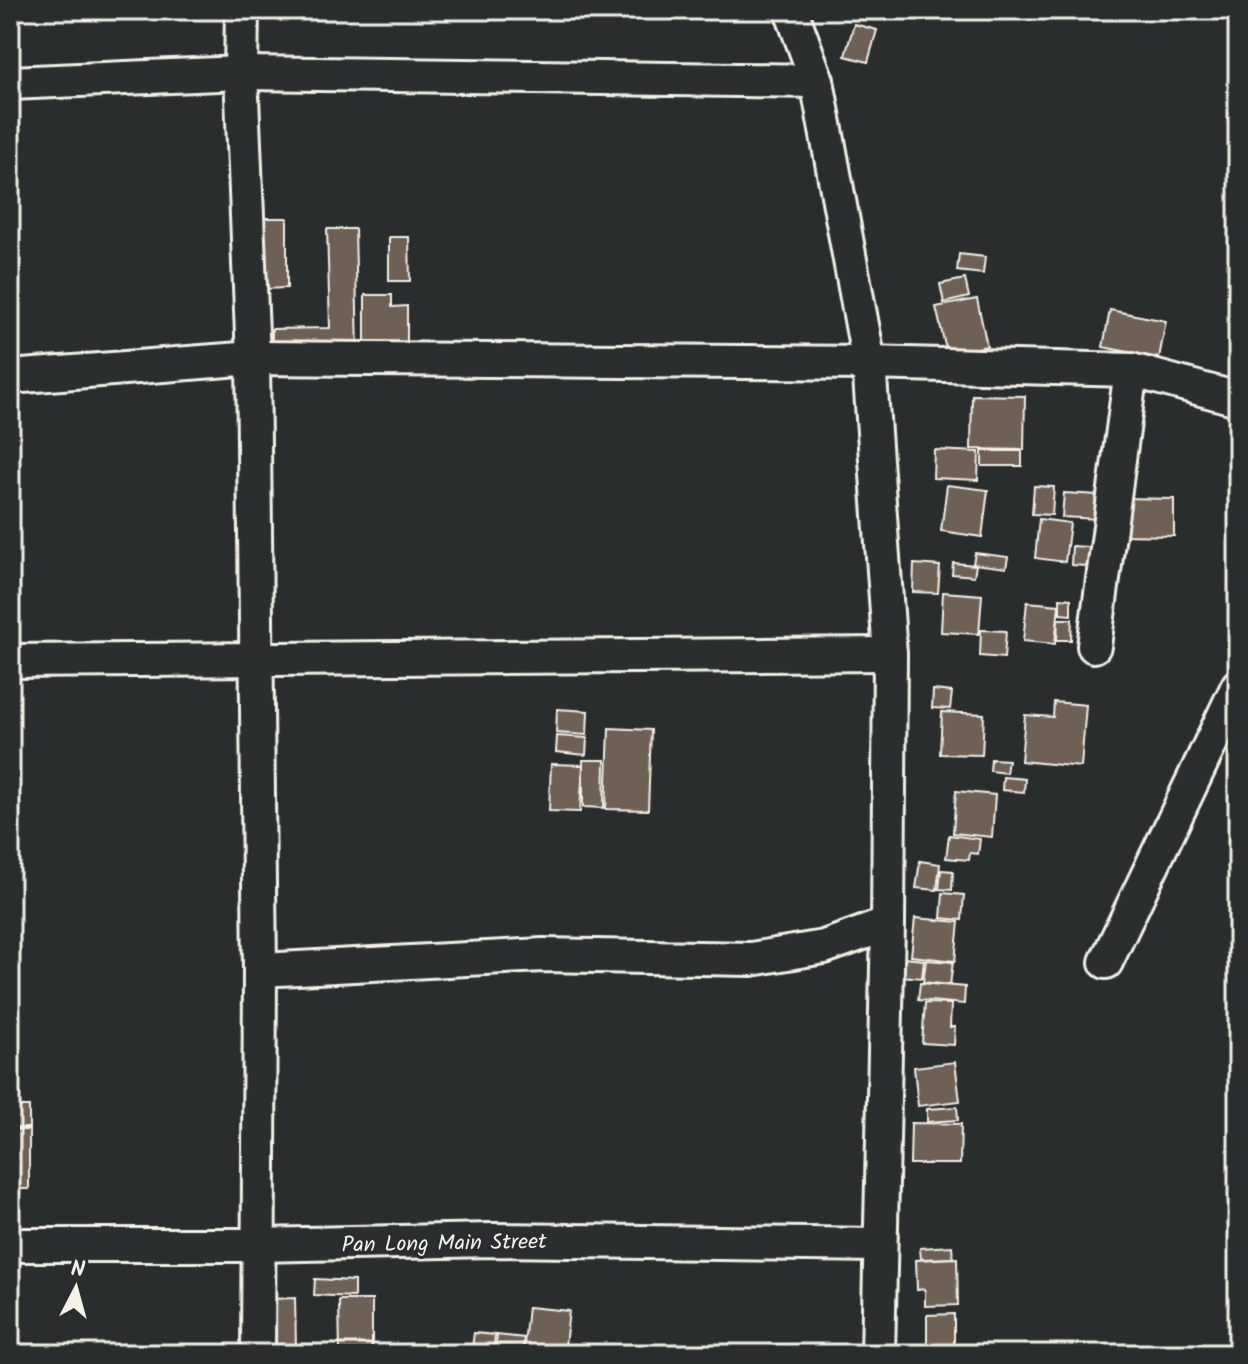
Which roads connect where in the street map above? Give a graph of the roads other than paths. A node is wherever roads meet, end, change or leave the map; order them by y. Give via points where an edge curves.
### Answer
1 (242, 10) edge
2 (791, 10) edge
3 (241, 73) junction
4 (817, 81) junction
5 (10, 83) edge
6 (253, 358) junction
7 (869, 363) junction
8 (1131, 370) junction
9 (10, 377) edge
10 (1238, 399) edge
11 (1094, 646) dead end
12 (890, 654) junction
13 (256, 658) junction
14 (10, 661) edge
15 (1238, 686) edge
16 (888, 924) junction
17 (1106, 962) dead end
18 (260, 970) junction
19 (10, 1245) edge
20 (258, 1245) junction
21 (879, 1245) junction
22 (258, 1354) edge
23 (878, 1354) edge

1 - 3 street
2 - 4 street
3 - 4 street
3 - 5 street
3 - 6 street
4 - 7 street
6 - 7 street
6 - 9 street
6 - 13 street
7 - 8 street
7 - 12 street
8 - 10 street
8 - 11 street
12 - 13 street
12 - 16 street
13 - 14 street
13 - 18 street
15 - 17 street
16 - 18 street via 824,947 751,959 543,955
16 - 21 street
18 - 20 street
19 - 20 street, Pan Long Main Street
20 - 21 street, Pan Long Main Street via 477,1240
20 - 22 street
21 - 23 street

